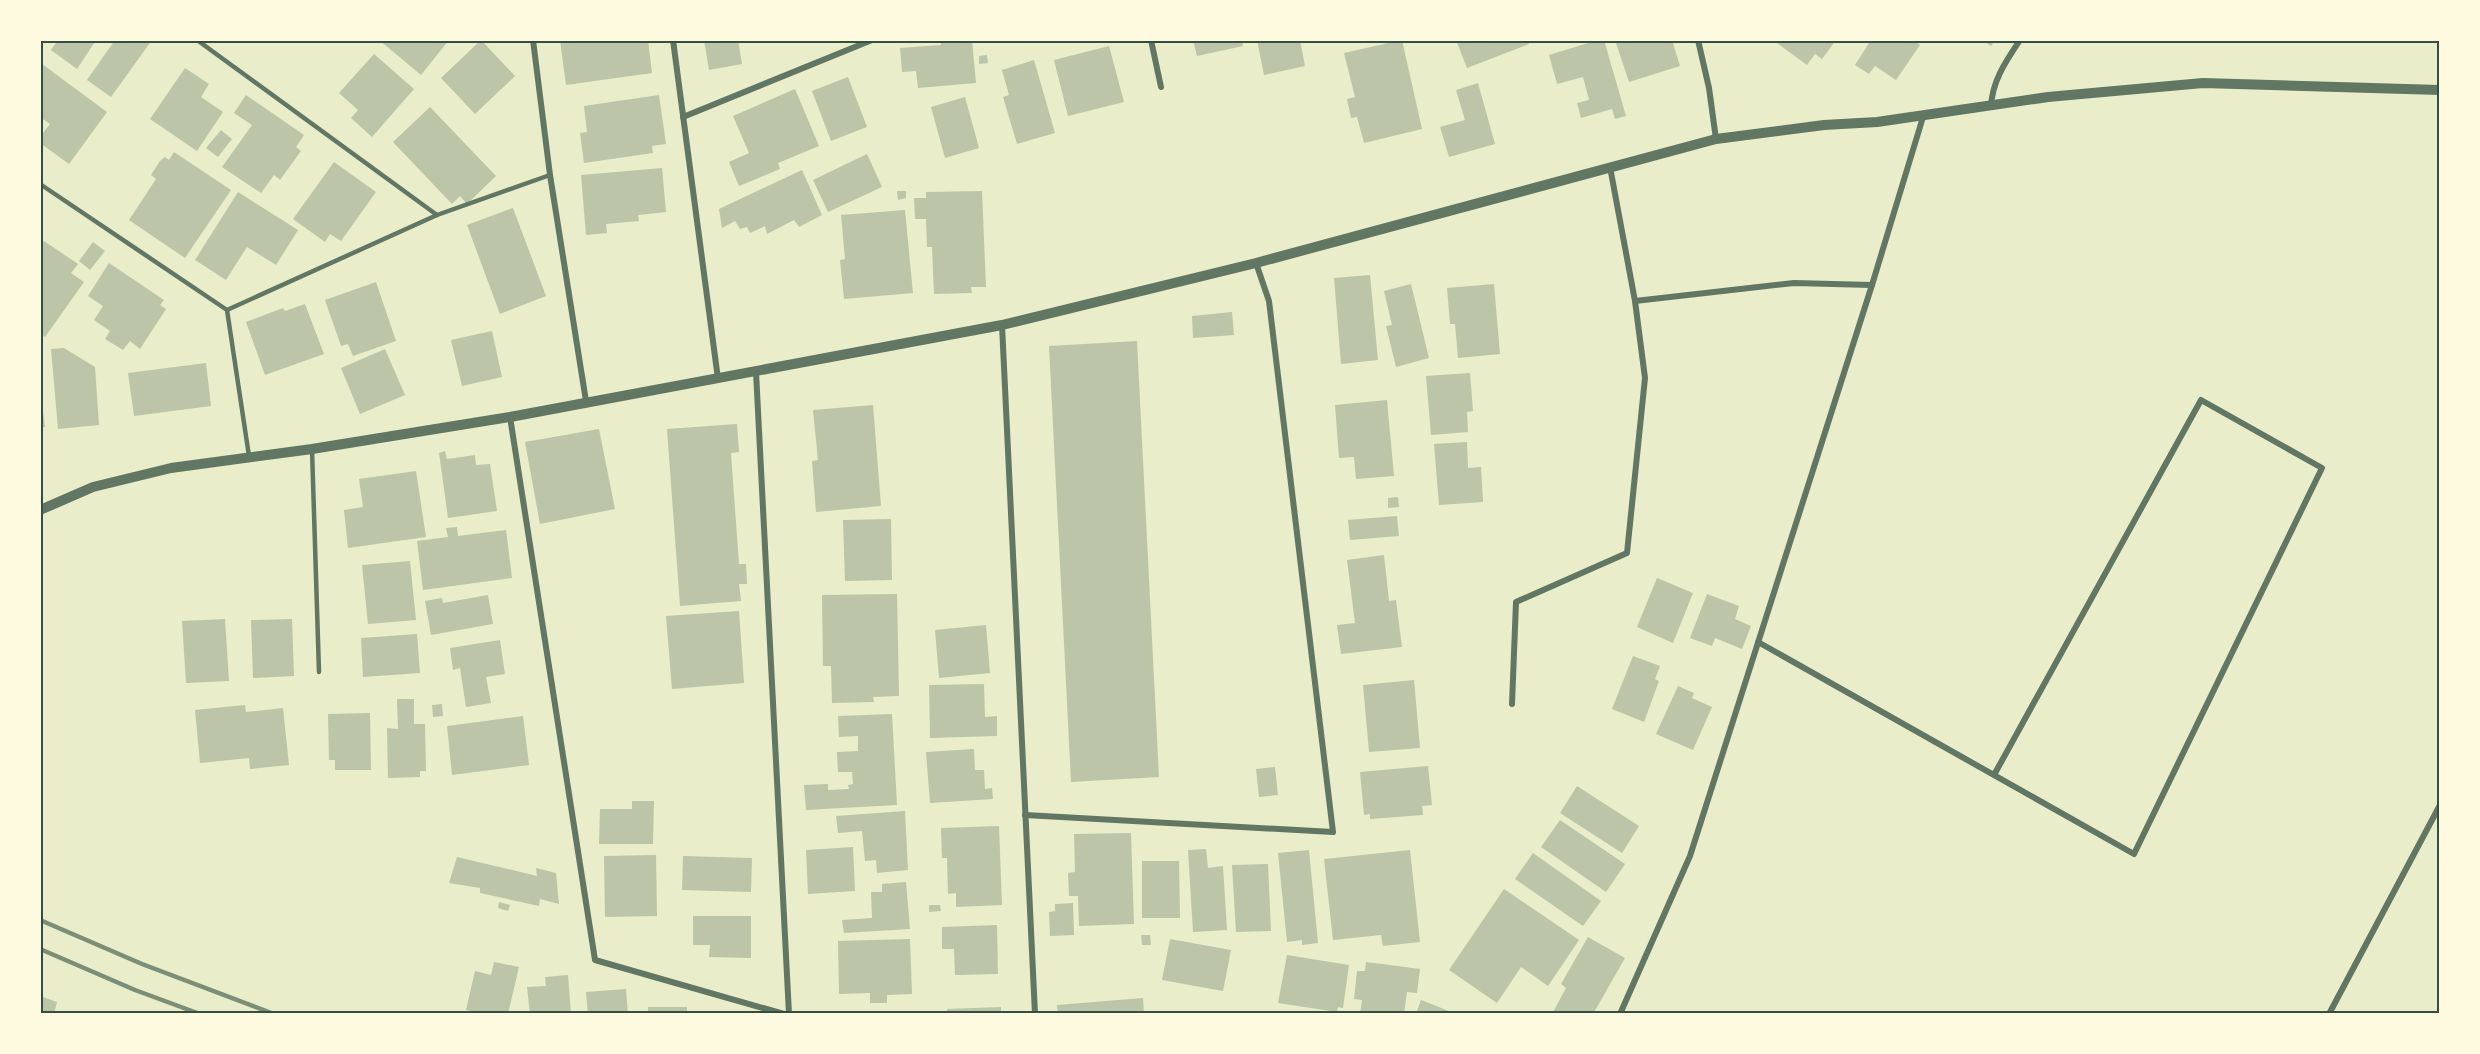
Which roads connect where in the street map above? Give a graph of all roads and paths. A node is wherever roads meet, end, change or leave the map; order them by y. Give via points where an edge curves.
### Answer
1 (197, 40) edge
2 (533, 40) edge
3 (673, 40) edge
4 (872, 40) edge
5 (1151, 40) edge
6 (1698, 40) edge
7 (2020, 40) edge
8 (1161, 87) dead end
9 (2439, 90) edge
10 (1991, 107) junction
11 (683, 117) junction
12 (1923, 117) junction
13 (1716, 139) junction
14 (1610, 166) junction
15 (550, 175) junction
16 (40, 184) edge
17 (437, 215) junction
18 (1256, 263) junction
19 (1872, 285) junction
20 (1635, 301) junction
21 (227, 310) junction
22 (1002, 325) junction
23 (756, 372) junction
24 (718, 379) junction
25 (586, 401) junction
26 (510, 417) junction
27 (312, 449) junction
28 (249, 456) junction
29 (41, 509) edge
30 (1758, 642) junction
31 (319, 672) dead end
32 (1512, 704) dead end
33 (1994, 776) junction
34 (2439, 805) edge
35 (1025, 815) junction
36 (784, 1014) edge
37 (789, 1014) edge
38 (1035, 1014) edge
39 (1620, 1014) edge
40 (2329, 1014) edge

1 - 17 lane
2 - 15 street
3 - 11 street
4 - 11 street
5 - 8 street
6 - 13 street
7 - 10 street via 2003,65 1992,92
9 - 10 street via 2203,83 2048,97
10 - 12 street
11 - 24 street
12 - 13 street
12 - 19 street
13 - 14 street
14 - 18 street
14 - 20 street
15 - 17 lane
15 - 25 street
16 - 21 lane
17 - 21 lane
18 - 22 street
18 - 35 street via 1269,301 1334,832
19 - 20 street via 1794,283
19 - 30 street
20 - 32 street via 1645,378 1627,553 1516,602
21 - 28 lane
22 - 23 street
22 - 35 street
23 - 24 street
23 - 37 street
24 - 25 street
25 - 26 street
26 - 27 street
26 - 36 street via 595,960
27 - 28 street
27 - 31 lane
28 - 29 street via 93,486
30 - 33 street
30 - 39 street via 1690,856
33 - 33 street via 2134,854 2322,468 2201,400
34 - 40 street
35 - 38 street

